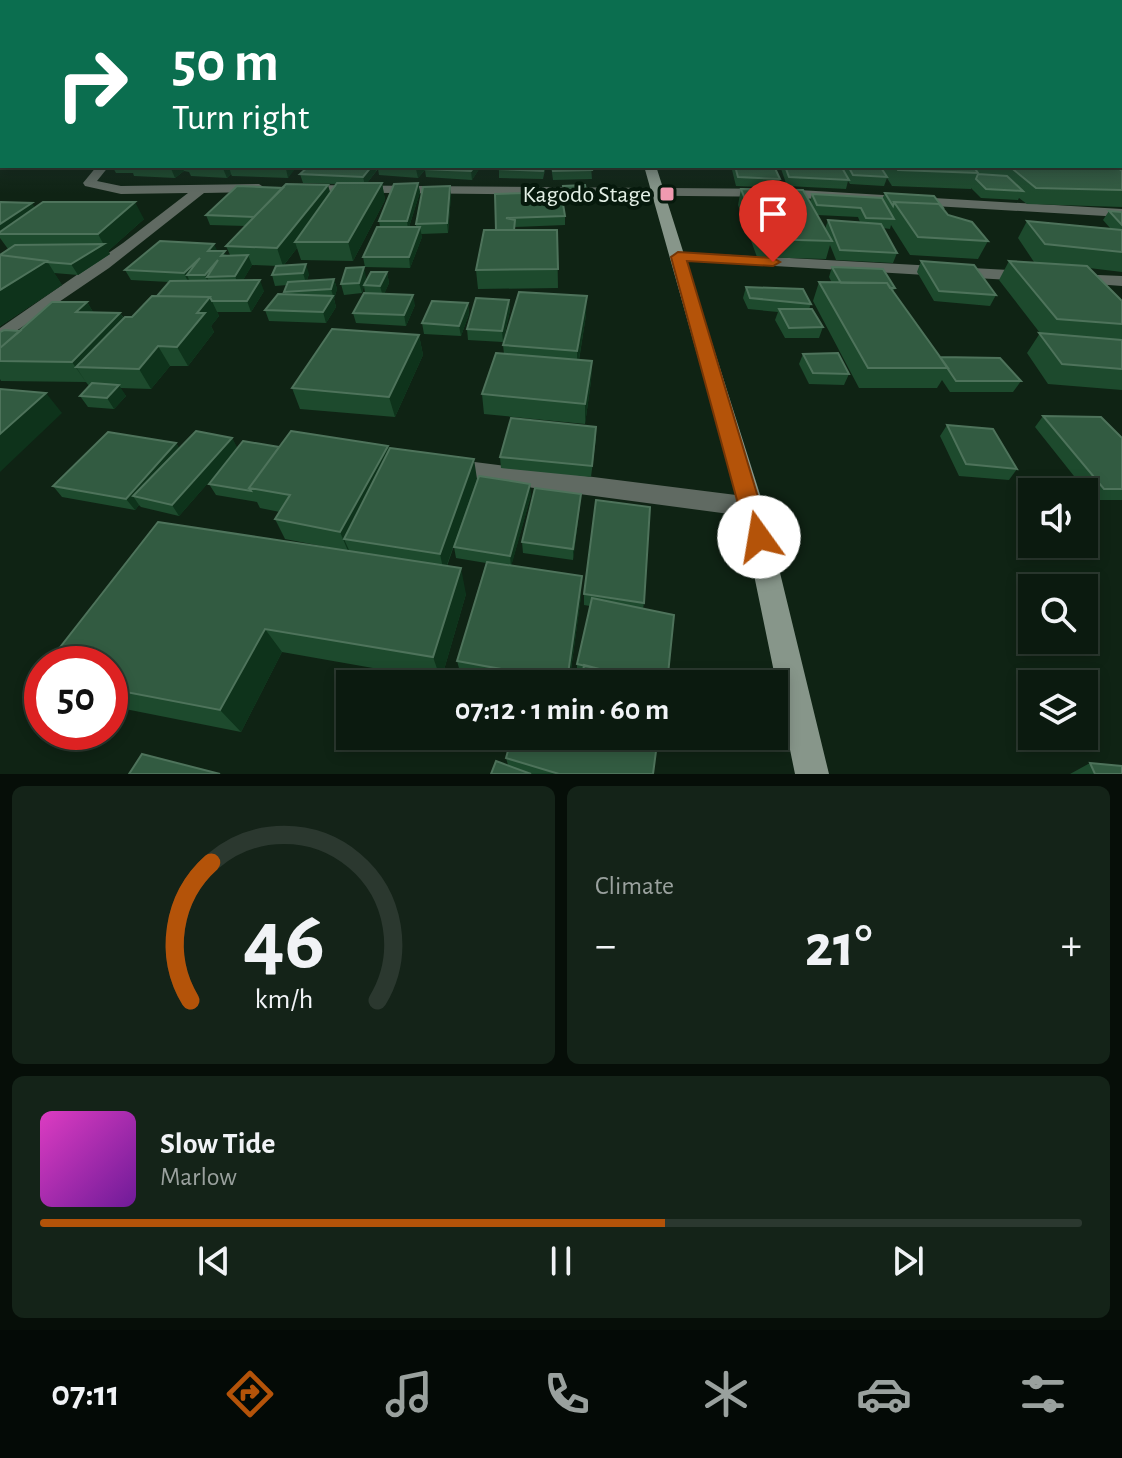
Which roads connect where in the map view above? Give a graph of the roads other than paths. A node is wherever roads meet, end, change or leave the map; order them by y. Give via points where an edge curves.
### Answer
1 (101, 168) edge
2 (651, 168) edge
3 (202, 188) junction
4 (659, 190) junction
5 (1122, 213) edge
6 (678, 257) junction
7 (1122, 281) edge
8 (0, 336) edge
9 (423, 463) edge
10 (752, 507) junction
11 (812, 774) edge

1 - 3 street via 89,183 121,190
2 - 4 main road
3 - 4 street
3 - 8 street via 110,261
4 - 5 street
4 - 6 main road
6 - 7 street
6 - 10 main road
9 - 10 street
10 - 11 main road

